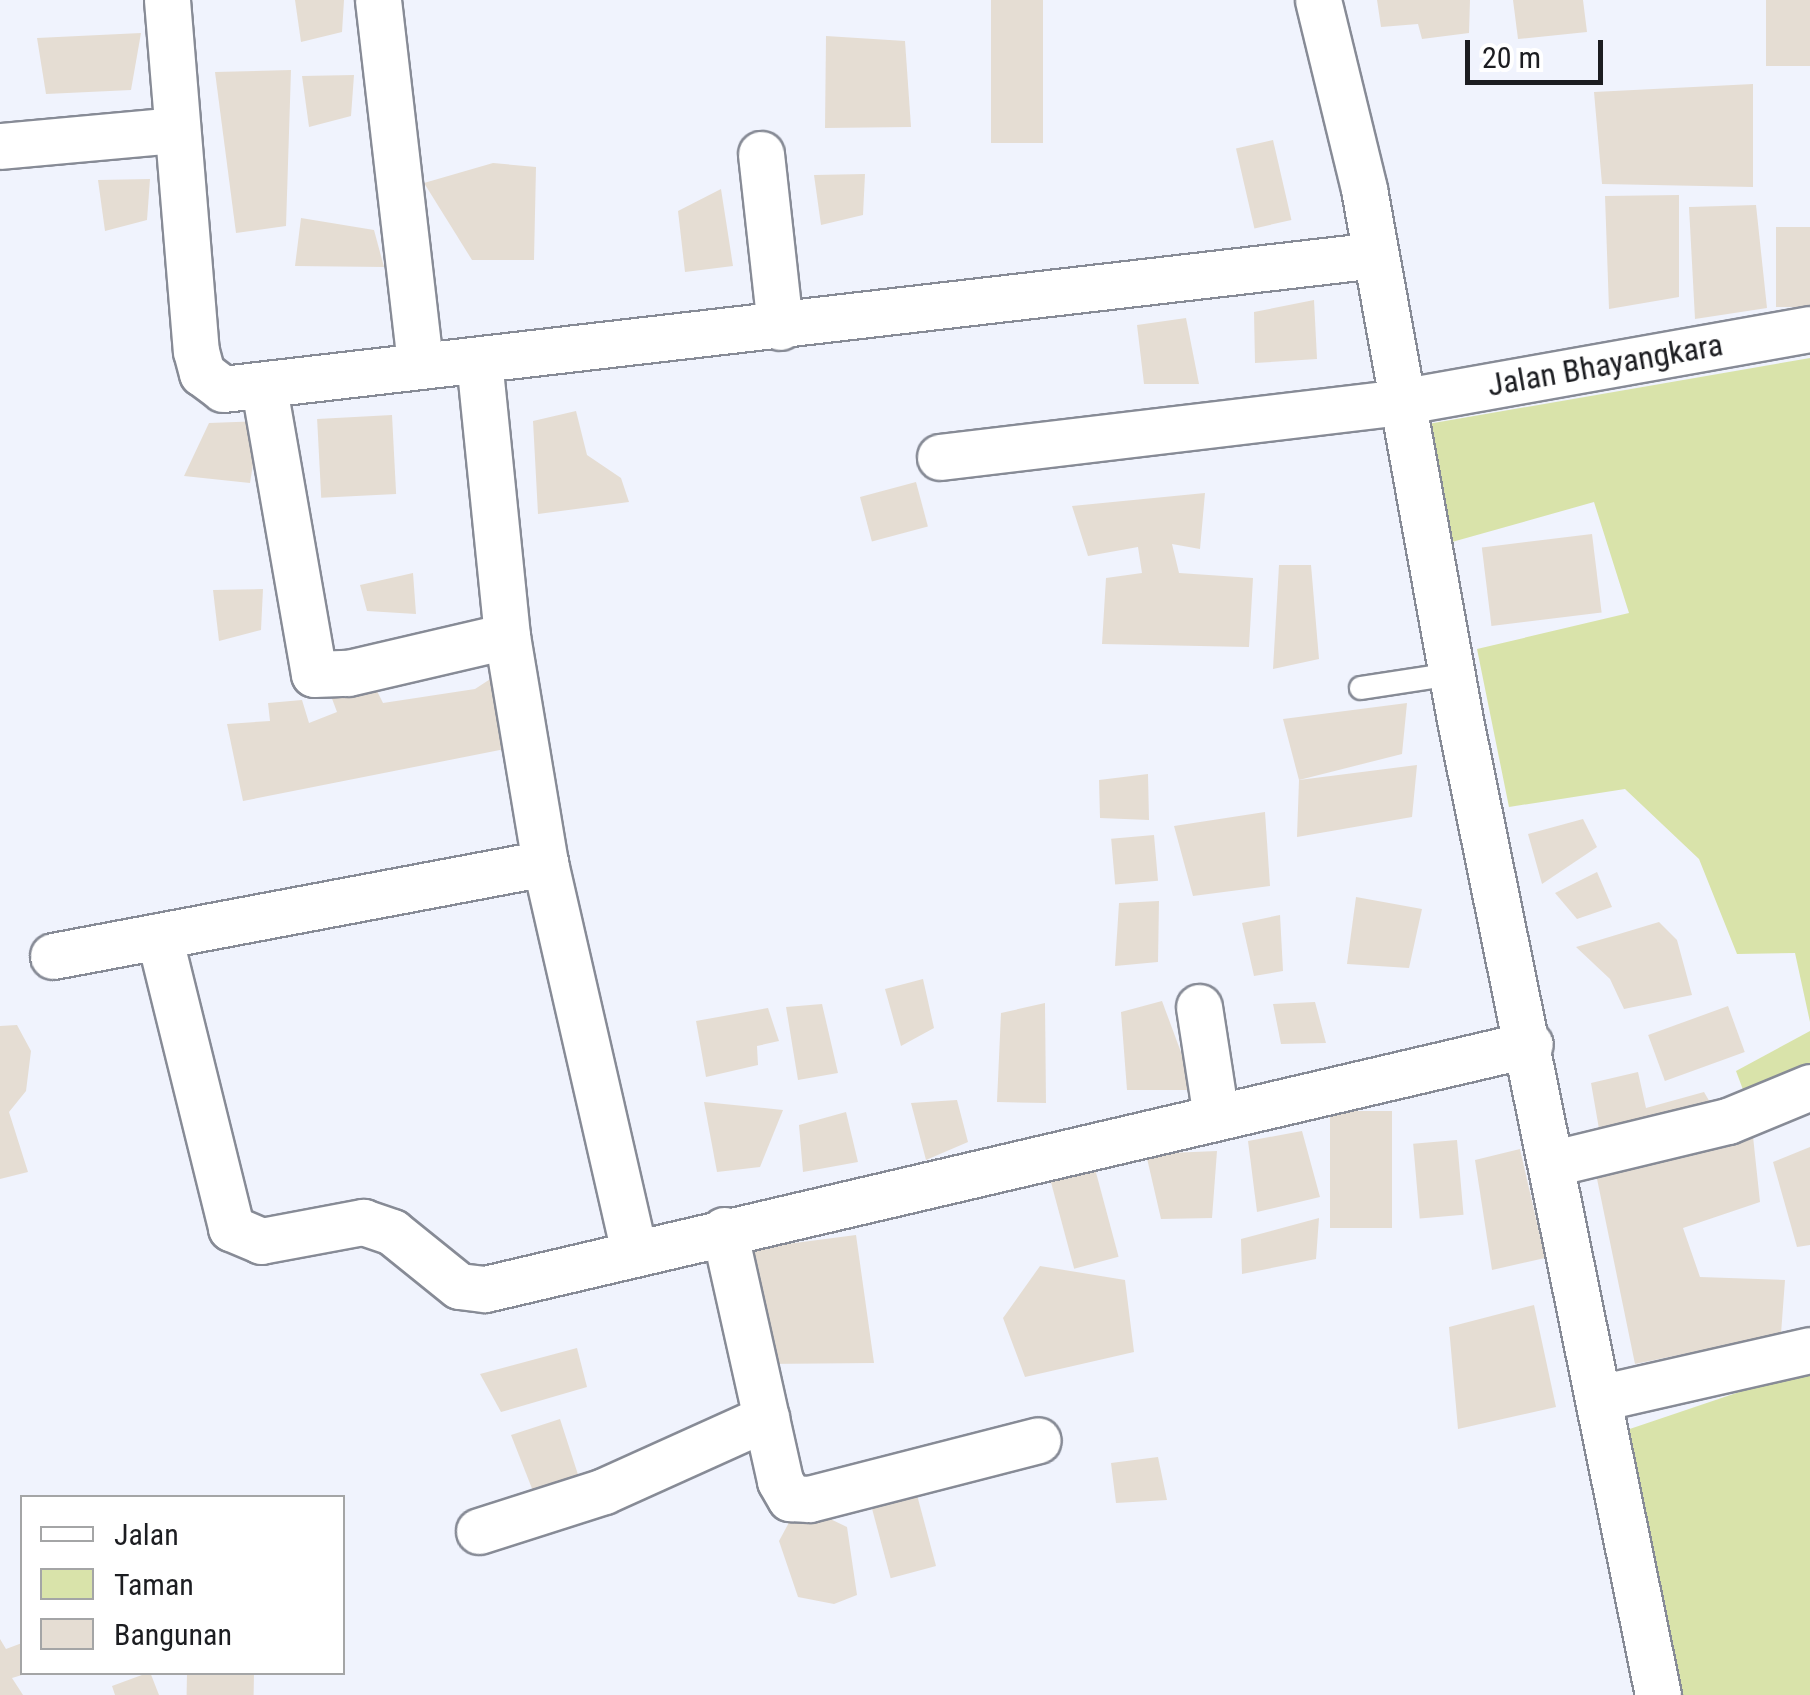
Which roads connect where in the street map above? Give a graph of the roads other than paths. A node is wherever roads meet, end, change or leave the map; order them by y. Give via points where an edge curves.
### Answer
1 (167, 0) edge
2 (378, 0) edge
3 (1318, 0) edge
4 (176, 130) junction
5 (0, 146) edge
6 (762, 154) dead end
7 (1376, 255) junction
8 (780, 327) junction
9 (1810, 328) edge
10 (478, 360) junction
11 (420, 363) junction
12 (264, 388) junction
13 (1400, 402) junction
14 (940, 457) dead end
15 (507, 636) junction
16 (1452, 674) junction
17 (1361, 688) dead end
18 (545, 863) junction
19 (159, 936) junction
20 (53, 956) dead end
21 (1199, 1008) dead end
22 (1530, 1044) junction
23 (1810, 1086) edge
24 (1216, 1117) junction
25 (1554, 1163) junction
26 (724, 1230) junction
27 (634, 1252) junction
28 (1810, 1350) edge
29 (1599, 1398) junction
30 (766, 1418) junction
31 (1038, 1440) dead end
32 (479, 1531) dead end
33 (1658, 1695) edge

1 - 4 street
2 - 11 street
3 - 7 street
4 - 5 street
4 - 12 street via 202,372 223,389
6 - 8 street
7 - 8 street
7 - 13 street
8 - 10 street
9 - 13 street, Jalan Bhayangkara
10 - 11 street
10 - 15 street
11 - 12 street
12 - 15 street via 314,674 348,673
13 - 14 street, Jalan Bhayangkara
13 - 16 street
15 - 18 street
16 - 17 lane
16 - 22 street
18 - 19 street
18 - 27 street
19 - 20 street
19 - 27 street via 231,1228 244,1238 261,1242 363,1222 392,1232 459,1286 485,1289
21 - 24 street
22 - 24 street
22 - 25 street
23 - 25 street via 1728,1121
24 - 26 street
25 - 29 street
26 - 27 street
26 - 30 street
28 - 29 street
29 - 33 street
30 - 31 street via 790,1498 809,1499
30 - 32 street via 604,1491

